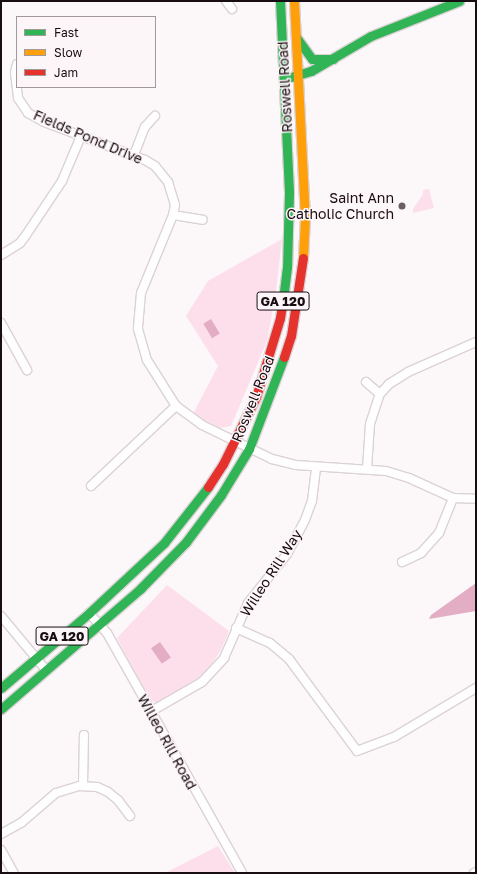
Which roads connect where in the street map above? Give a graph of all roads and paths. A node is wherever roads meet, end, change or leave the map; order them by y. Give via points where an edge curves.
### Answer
1 (226, 1) edge
2 (280, 1) edge
3 (294, 1) edge
4 (459, 1) edge
5 (232, 9) dead end
6 (296, 37) junction
7 (333, 59) junction
8 (16, 68) edge
9 (298, 76) junction
10 (284, 77) junction
11 (16, 81) edge
12 (17, 88) edge
13 (155, 116) dead end
14 (81, 136) junction
15 (134, 155) junction
16 (173, 215) junction
17 (203, 220) dead end
18 (1, 255) edge
19 (1, 323) edge
20 (476, 342) edge
21 (27, 370) dead end
22 (366, 382) dead end
23 (380, 394) junction
24 (176, 406) junction
25 (235, 442) junction
26 (249, 449) junction
27 (316, 467) junction
28 (367, 469) junction
29 (91, 486) dead end
30 (453, 498) junction
31 (476, 499) edge
32 (402, 562) dead end
33 (89, 613) junction
34 (1, 616) edge
35 (99, 624) junction
36 (236, 628) junction
37 (36, 659) junction
38 (46, 670) junction
39 (1, 688) edge
40 (476, 688) edge
41 (1, 709) edge
42 (150, 712) junction
43 (84, 735) dead end
44 (83, 785) junction
45 (130, 816) dead end
46 (1, 834) edge
47 (1, 850) edge
48 (14, 873) edge
49 (242, 873) edge

1 - 5 street
2 - 10 main road, Roswell Road / GA 120
3 - 6 main road, Roswell Road / GA 120
4 - 7 main road via 371,36
6 - 7 main road via 312,59
6 - 9 main road, Roswell Road / GA 120
7 - 9 main road
8 - 11 street, Fields Pond Drive
9 - 10 main road
9 - 26 main road, Roswell Road / GA 120 via 305,217 302,269 285,360
10 - 25 main road, Roswell Road / GA 120 via 289,193 284,292 265,371
12 - 14 street, Fields Pond Drive via 18,98 28,113
13 - 15 street via 145,128
14 - 15 street, Fields Pond Drive
14 - 18 street via 62,181 30,229 20,243
15 - 16 street, Fields Pond Drive via 154,166 168,182 174,205
16 - 17 street
16 - 24 street, Fields Pond Drive via 141,293 137,318 143,351
19 - 21 street
20 - 23 street via 408,372 389,384
22 - 23 street
23 - 28 street via 370,424
24 - 25 street, Fields Pond Drive via 202,425
24 - 29 street
25 - 26 street, Fields Pond Drive
25 - 33 main road, Roswell Road / GA 120 via 207,488 164,543
26 - 27 street, Fields Pond Drive via 284,463
26 - 35 main road, Roswell Road / GA 120 via 221,495 186,542 155,575
27 - 28 street, Fields Pond Drive
27 - 36 street, Willeo Rill Way via 312,501 302,526 287,554 248,604
28 - 30 street, Fields Pond Drive via 398,474
30 - 31 street
30 - 32 street via 439,534 421,553
33 - 35 street, Willeo Rill Road
33 - 37 main road, Roswell Road / GA 120
34 - 37 street
35 - 38 main road, Roswell Road / GA 120
35 - 42 street, Willeo Rill Road
36 - 40 street via 270,643 289,659 357,751 394,737
36 - 42 street, Willeo Rill Way via 224,658 208,677
37 - 38 street
37 - 39 main road, Roswell Road / GA 120
38 - 41 main road, Roswell Road / GA 120
42 - 49 street, Willeo Rill Road
43 - 44 street
44 - 45 street via 108,792
44 - 46 street via 56,793 21,823
47 - 48 street

